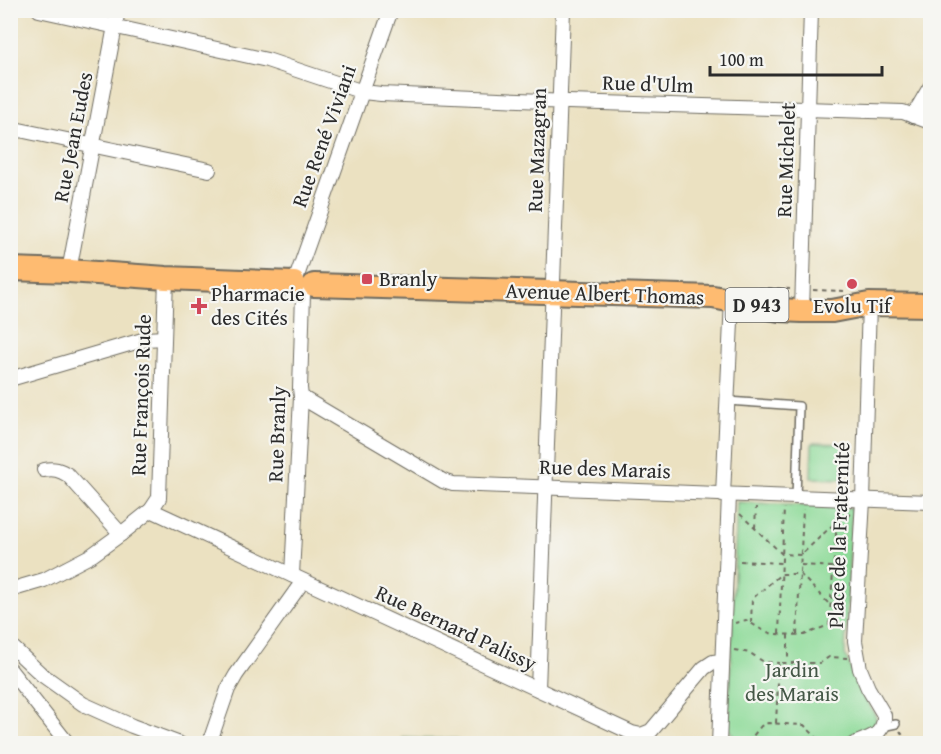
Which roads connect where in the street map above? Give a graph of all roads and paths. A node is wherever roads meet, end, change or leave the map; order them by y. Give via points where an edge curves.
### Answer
1 (39, 10) edge
2 (118, 10) edge
3 (391, 10) edge
4 (563, 10) edge
5 (811, 10) edge
6 (115, 28) junction
7 (930, 87) edge
8 (363, 92) junction
9 (560, 101) junction
10 (808, 109) junction
11 (913, 116) junction
12 (930, 122) edge
13 (10, 128) edge
14 (92, 146) junction
15 (209, 170) dead end
16 (10, 269) edge
17 (69, 271) junction
18 (166, 278) junction
19 (302, 285) junction
20 (553, 292) junction
21 (732, 300) junction
22 (869, 304) junction
23 (930, 305) edge
24 (802, 311) junction
25 (164, 338) junction
26 (10, 379) edge
27 (301, 398) junction
28 (727, 401) junction
29 (44, 470) dead end
30 (546, 488) junction
31 (757, 496) junction
32 (795, 497) junction
33 (727, 498) junction
34 (930, 502) edge
35 (862, 504) junction
36 (151, 510) junction
37 (837, 521) junction
38 (755, 528) junction
39 (121, 534) junction
40 (782, 554) junction
41 (801, 555) junction
42 (726, 561) junction
43 (782, 563) junction
44 (801, 565) junction
45 (834, 567) junction
46 (781, 574) junction
47 (800, 574) junction
48 (297, 578) junction
49 (10, 590) edge
50 (831, 605) junction
51 (751, 623) junction
52 (724, 627) junction
53 (779, 634) junction
54 (788, 635) junction
55 (797, 635) junction
56 (723, 644) junction
57 (10, 645) edge
58 (858, 658) junction
59 (722, 661) junction
60 (779, 663) junction
61 (788, 663) junction
62 (10, 670) edge
63 (538, 689) junction
64 (776, 723) junction
65 (893, 728) junction
66 (68, 744) edge
67 (180, 744) edge
68 (209, 744) edge
69 (719, 744) edge
70 (751, 744) edge
71 (819, 744) edge
72 (854, 744) edge
73 (909, 744) edge

1 - 6 street, Rue d'Ulm
2 - 6 street, Rue Jean Eudes
3 - 8 street, Rue René Viviani
4 - 9 street, Rue Mazagran
5 - 10 street, Rue Michelet
6 - 8 street, Rue d'Ulm via 267,60
6 - 14 street, Rue Jean Eudes
7 - 11 street
8 - 9 street, Rue d'Ulm
8 - 19 street, Rue René Viviani
9 - 10 street, Rue d'Ulm
9 - 20 street, Rue Mazagran
10 - 11 street, Rue d'Ulm via 903,112
10 - 24 street, Rue Michelet
11 - 12 street, Rue d'Ulm
13 - 14 street
14 - 15 street
14 - 17 street, Rue Jean Eudes
16 - 17 main road, Avenue Albert Thomas / D 943
17 - 18 main road, Avenue Albert Thomas / D 943
18 - 19 main road, Avenue Albert Thomas / D 943
18 - 25 street, Rue François Rude
19 - 20 main road, Avenue Albert Thomas / D 943
19 - 27 street, Rue Branly
20 - 21 main road, Avenue Albert Thomas / D 943
20 - 30 street, Rue Mazagran
21 - 24 main road, Avenue Albert Thomas / D 943
21 - 28 street
22 - 23 main road, Avenue Albert Thomas / D 943
22 - 24 main road, Avenue Albert Thomas / D 943 via 832,311
22 - 35 street, Place de la Fraternité
25 - 26 street via 146,339
25 - 36 street, Rue François Rude via 159,498
27 - 30 street, Rue des Marais via 443,481
27 - 48 street, Rue Branly
28 - 32 lane via 799,406
28 - 33 street
29 - 39 street via 60,470 68,475
30 - 33 street, Rue des Marais
30 - 63 street, Rue Mazagran
31 - 32 street, Rue des Marais
31 - 33 street, Rue des Marais
31 - 38 path
32 - 35 street, Rue des Marais
32 - 40 path
32 - 41 path
33 - 38 path
33 - 42 street
34 - 35 street, Rue des Marais
35 - 37 path
35 - 58 street, Place de la Fraternité via 855,641
36 - 39 street
36 - 48 street, Rue Bernard Palissy
37 - 41 path
37 - 45 path
38 - 40 path
39 - 49 street via 92,555 44,580
40 - 41 path
40 - 43 path
41 - 44 path
42 - 43 path
42 - 52 street
43 - 46 path
44 - 45 path
44 - 47 path
45 - 50 path
46 - 47 path
46 - 51 path via 752,599
46 - 53 path
47 - 50 path
47 - 55 path
48 - 63 street, Rue Bernard Palissy
48 - 68 street via 228,689
50 - 55 path via 829,625
51 - 52 path via 746,620
51 - 53 path
52 - 56 street
53 - 54 path
54 - 55 path
54 - 61 path
56 - 59 street
56 - 60 path via 764,662
57 - 67 street via 41,674 83,704
58 - 61 path via 829,657 820,663
58 - 65 street, Place de la Fraternité via 884,721
59 - 63 street, Rue Bernard Palissy via 704,668 651,731 641,735
59 - 69 street
60 - 61 path
60 - 64 path
62 - 66 street
64 - 70 path via 761,726
64 - 71 path via 804,725
65 - 72 street
65 - 73 path

